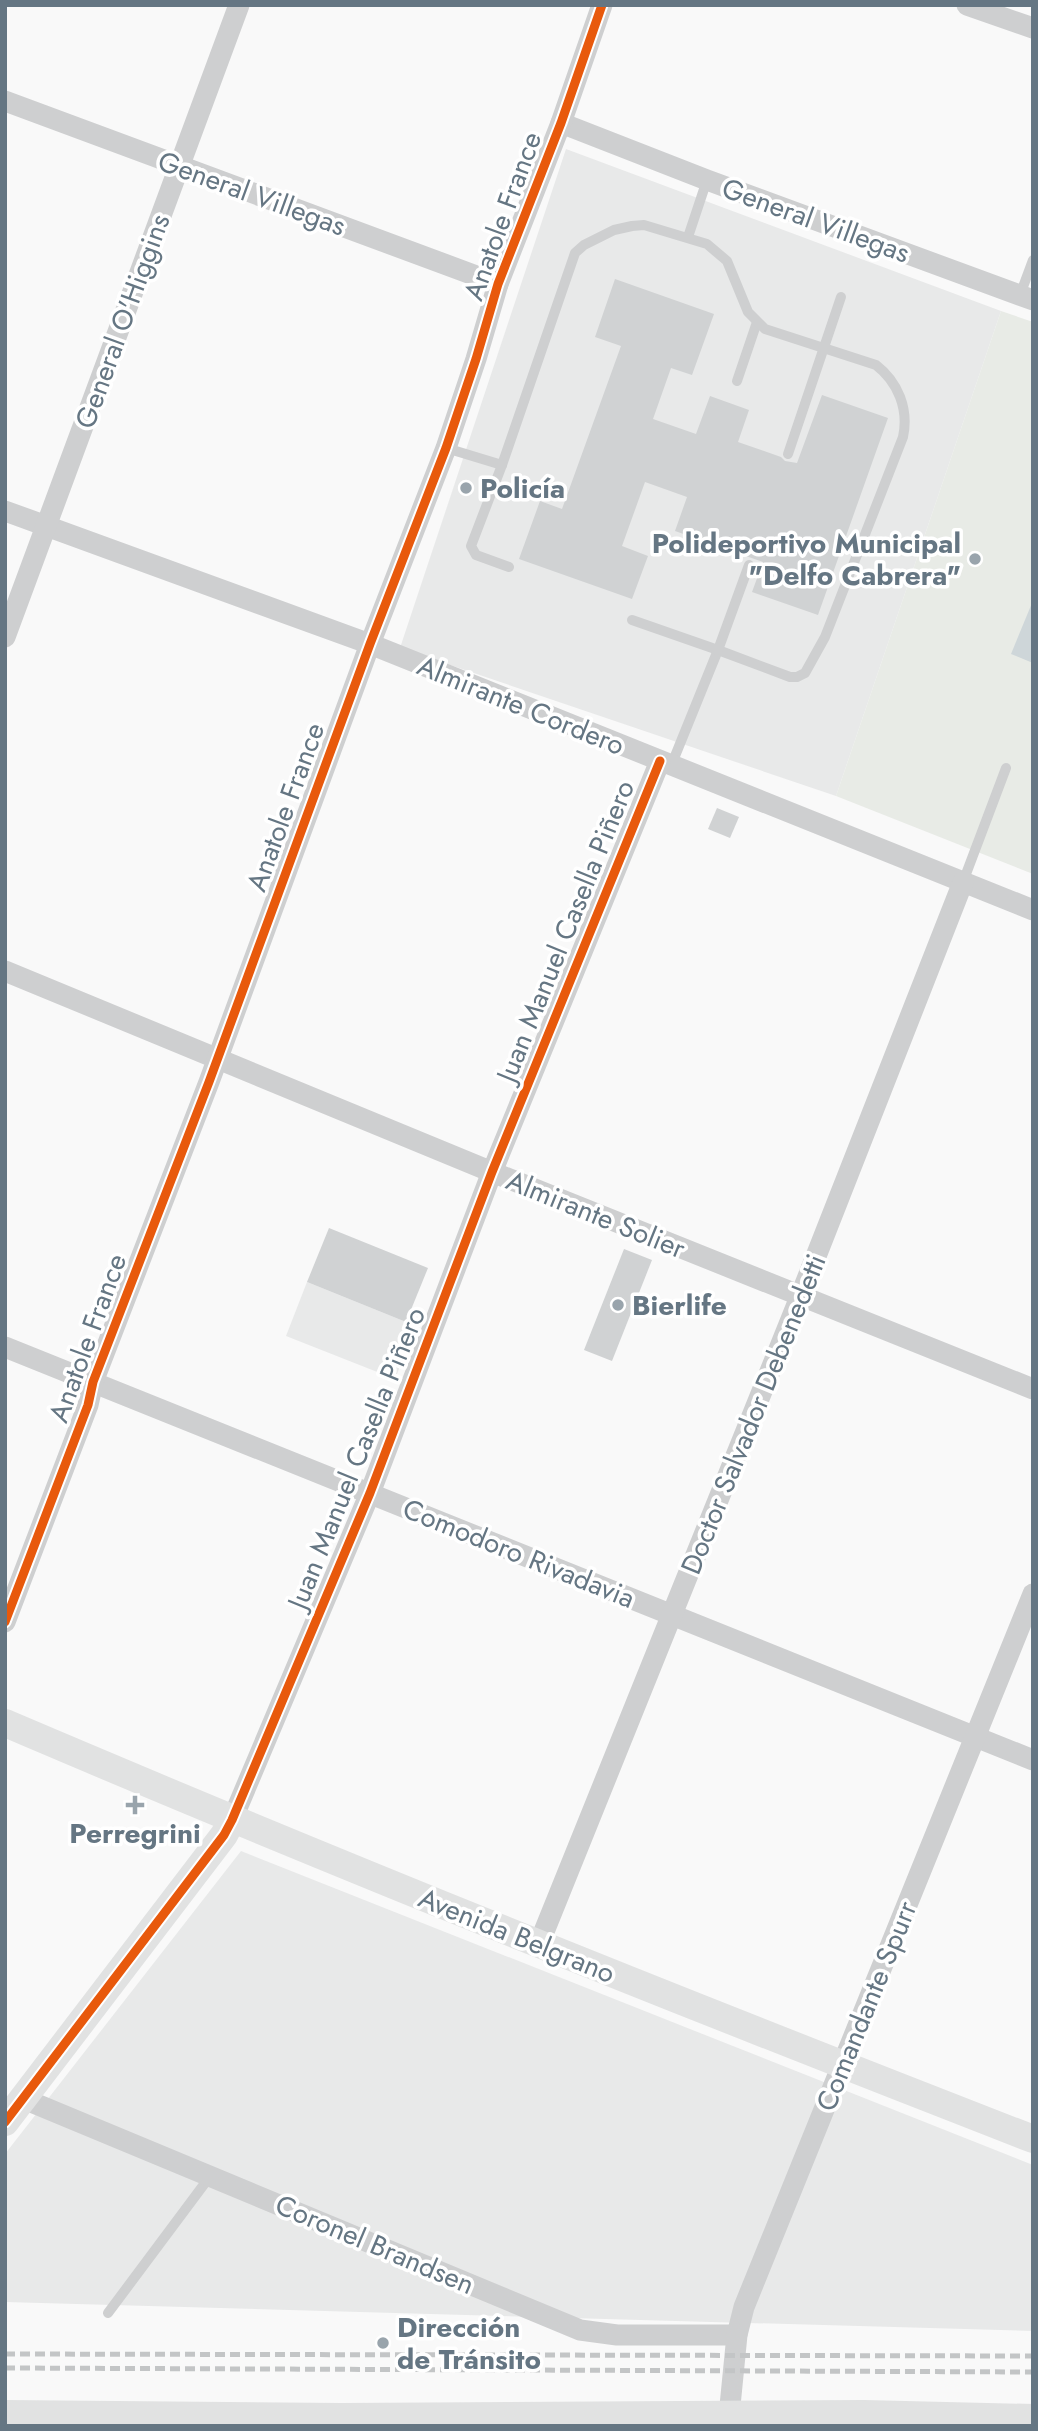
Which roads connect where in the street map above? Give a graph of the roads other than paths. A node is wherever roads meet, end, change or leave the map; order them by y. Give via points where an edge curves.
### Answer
1 (239, 5) edge
2 (602, 5) edge
3 (967, 5) edge
4 (1033, 28) edge
5 (5, 101) edge
6 (561, 123) junction
7 (180, 167) junction
8 (707, 180) junction
9 (688, 237) junction
10 (1033, 260) edge
11 (498, 284) junction
12 (841, 297) dead end
13 (1026, 298) edge
14 (757, 322) junction
15 (824, 348) junction
16 (737, 381) dead end
17 (446, 448) junction
18 (788, 454) dead end
19 (502, 465) junction
20 (5, 510) edge
21 (46, 526) junction
22 (749, 565) dead end
23 (509, 567) dead end
24 (632, 620) dead end
25 (5, 637) edge
26 (370, 644) junction
27 (718, 650) junction
28 (666, 763) junction
29 (1006, 768) dead end
30 (963, 882) junction
31 (1033, 910) edge
32 (5, 971) edge
33 (217, 1057) junction
34 (492, 1172) junction
35 (800, 1297) junction
36 (5, 1347) edge
37 (93, 1382) junction
38 (1033, 1389) edge
39 (370, 1493) junction
40 (1033, 1594) edge
41 (672, 1615) junction
42 (5, 1622) edge
43 (5, 1723) edge
44 (974, 1737) junction
45 (1033, 1760) edge
46 (232, 1820) junction
47 (539, 1944) junction
48 (843, 2065) junction
49 (24, 2099) junction
50 (5, 2122) edge
51 (1033, 2139) edge
52 (211, 2175) junction
53 (108, 2313) dead end
54 (737, 2335) junction
55 (5, 2414) edge
56 (1033, 2418) edge
57 (729, 2420) edge
58 (867, 2420) edge
59 (341, 2421) edge

1 - 7 street, General O'Higgins
2 - 6 street, Anatole France
3 - 4 street
5 - 7 street, General Villegas
6 - 8 street, General Villegas
6 - 11 street, Anatole France
7 - 11 street, General Villegas
7 - 21 street, General O'Higgins
8 - 9 lane
8 - 13 street, General Villegas
9 - 14 lane via 707,244 727,261 748,312
9 - 19 lane via 632,226 584,244 575,253
10 - 13 lane
11 - 17 street, Anatole France
12 - 15 lane
14 - 15 lane via 765,329
14 - 16 lane
15 - 18 lane
15 - 27 lane via 876,365 886,373 902,401 903,437 825,637 805,673 790,677
17 - 19 lane
17 - 26 street, Anatole France
19 - 23 lane via 471,546 476,555
20 - 21 street, Almirante Cordero
21 - 25 street, General O'Higgins
21 - 26 street, Almirante Cordero
22 - 27 lane
24 - 27 lane
26 - 28 street, Almirante Cordero
26 - 33 street, Anatole France
27 - 28 lane
28 - 30 street, Almirante Cordero
28 - 34 street, Juan Manuel Casella Piñero
29 - 30 lane
30 - 31 street, Almirante Cordero
30 - 35 street, Doctor Salvador Debenedetti
32 - 33 street, Almirante Solier
33 - 34 street, Almirante Solier
33 - 37 street, Anatole France
34 - 35 street, Almirante Solier
34 - 39 street, Juan Manuel Casella Piñero
35 - 38 street, Almirante Solier
35 - 41 street, Doctor Salvador Debenedetti
36 - 37 street, Comodoro Rivadavia
37 - 39 street, Comodoro Rivadavia
37 - 42 street, Anatole France
39 - 41 street, Comodoro Rivadavia
39 - 46 street, Juan Manuel Casella Piñero
40 - 44 street, Comandante Spurr
41 - 44 street, Comodoro Rivadavia
41 - 47 street, Doctor Salvador Debenedetti
43 - 46 street, Avenida Belgrano
44 - 45 street, Comodoro Rivadavia
44 - 48 street, Comandante Spurr
46 - 47 street, Avenida Belgrano
46 - 49 street, Juan Manuel Casella Piñero
47 - 48 street, Avenida Belgrano
48 - 51 street, Avenida Belgrano
48 - 54 street, Comandante Spurr via 744,2307
49 - 50 street, Juan Manuel Casella Piñero
49 - 52 street, Coronel Brandsen
52 - 53 lane
52 - 54 street, Coronel Brandsen via 580,2330 617,2335
54 - 57 street, Comandante Spurr
55 - 59 street
56 - 58 street
57 - 58 street
57 - 59 street

